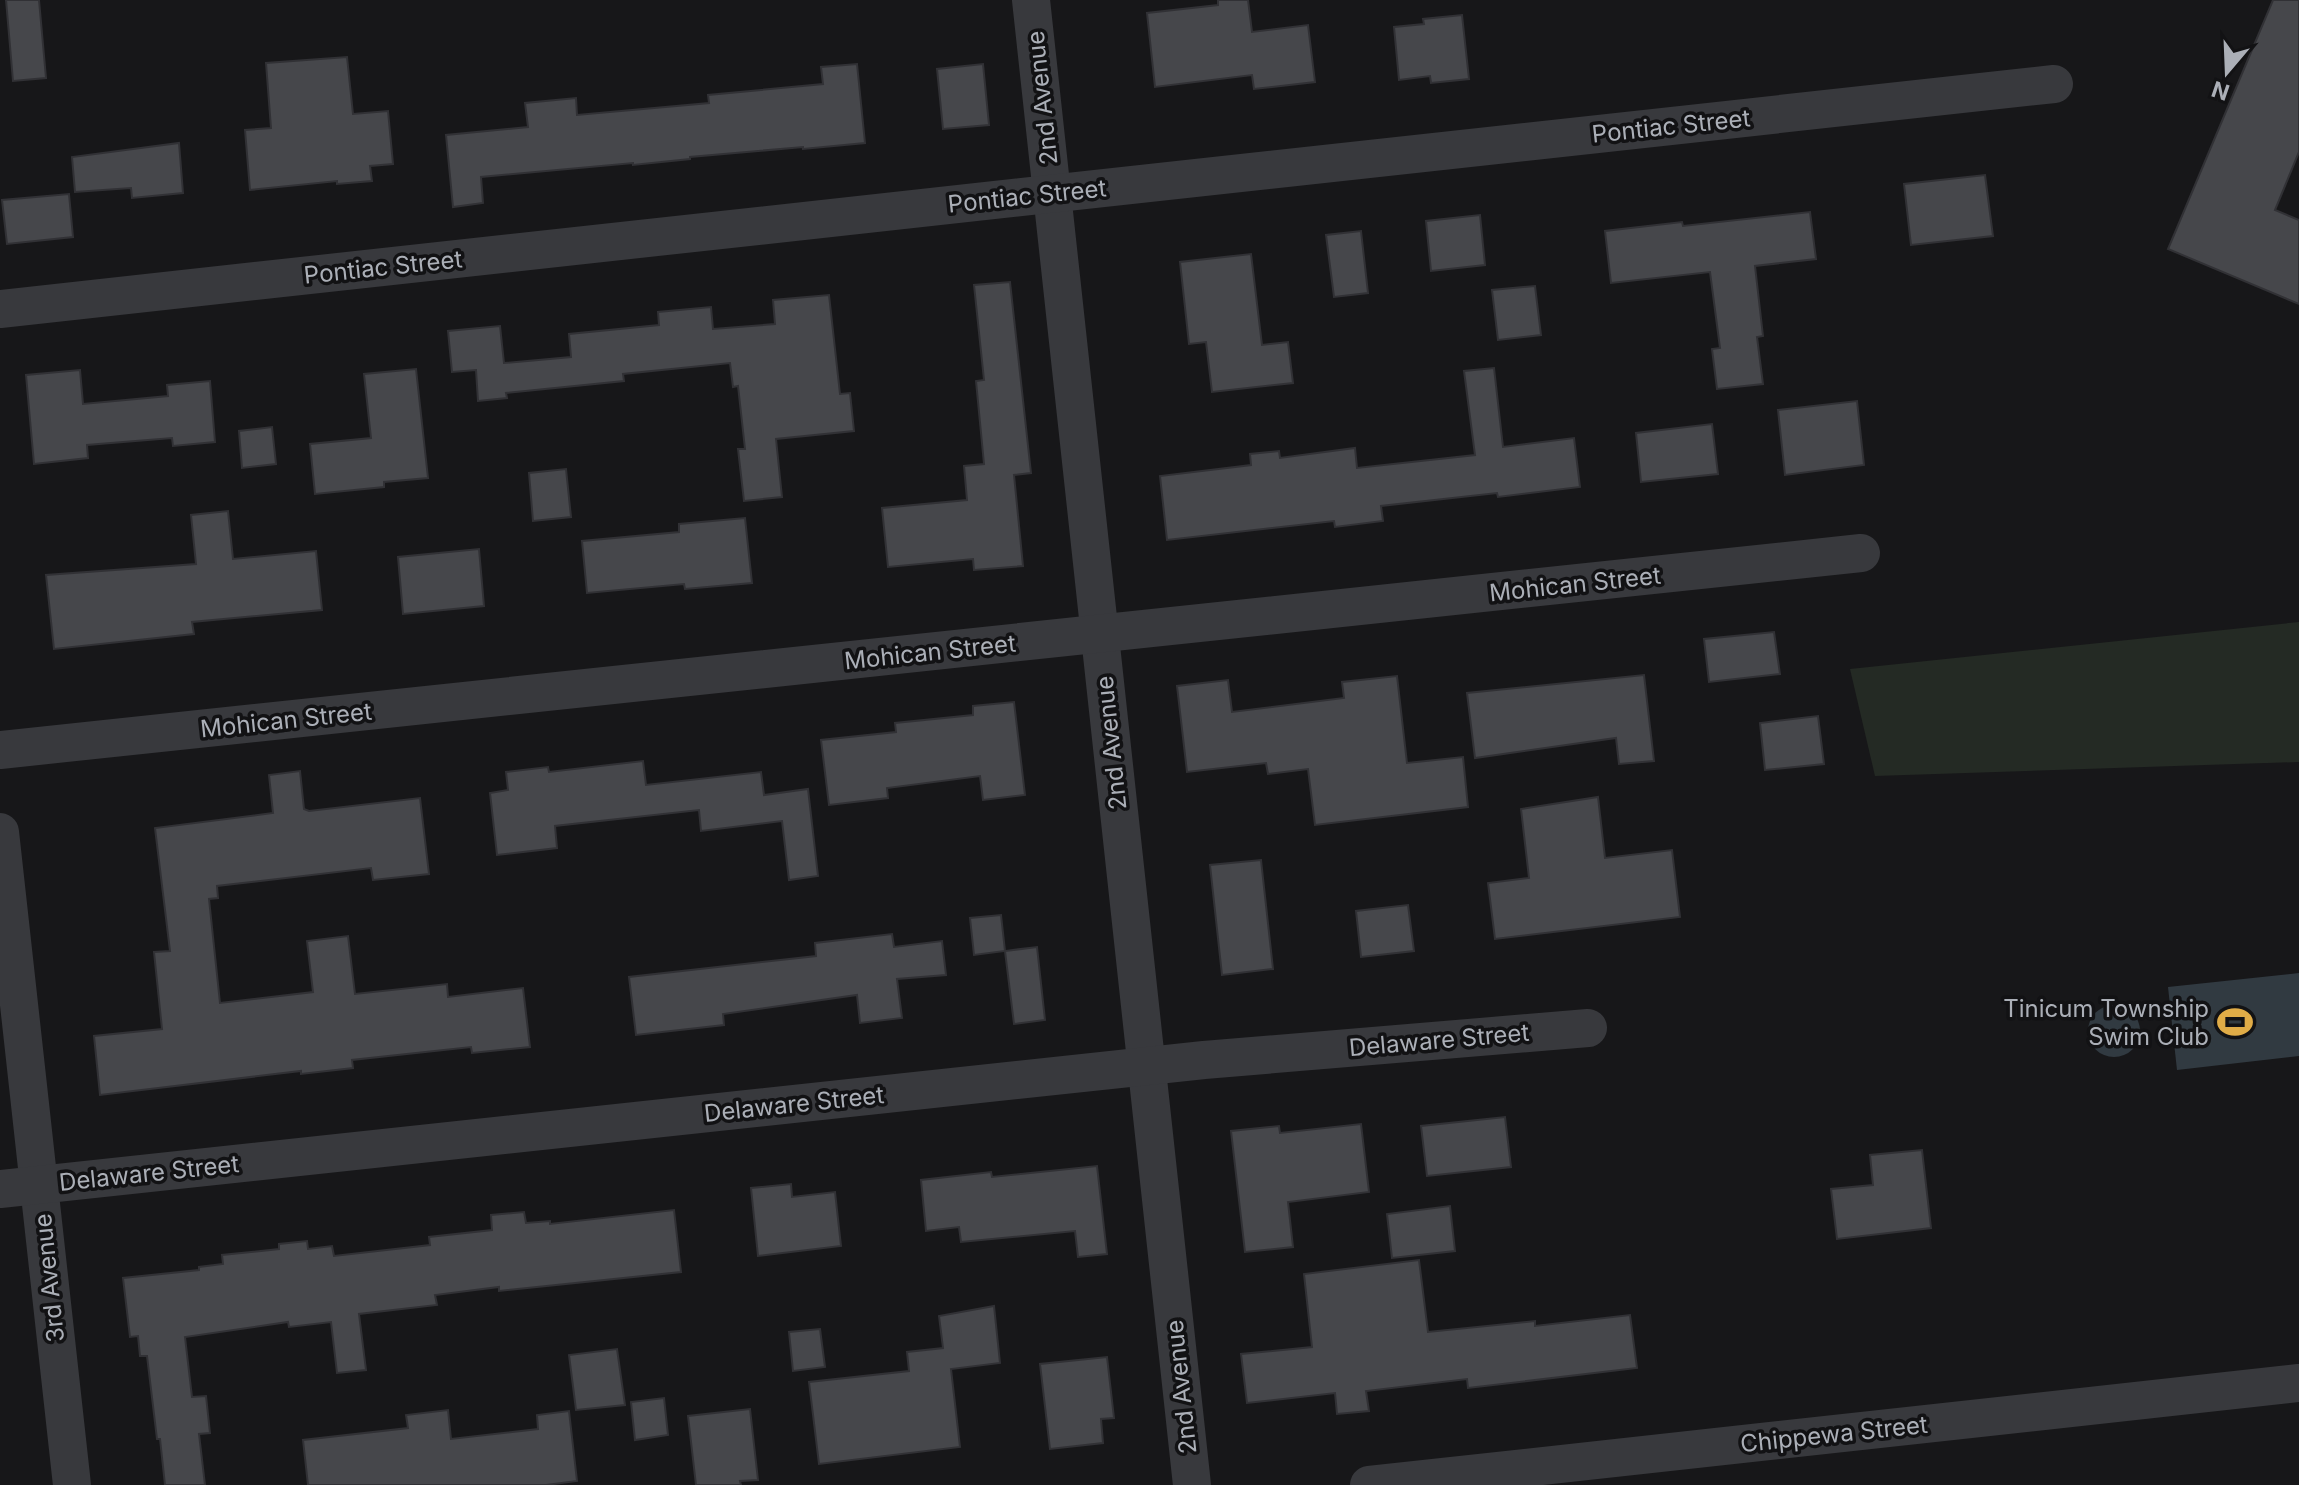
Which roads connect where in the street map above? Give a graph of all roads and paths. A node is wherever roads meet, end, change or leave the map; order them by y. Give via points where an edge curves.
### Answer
1 (1031, 0) edge
2 (2054, 84) dead end
3 (1052, 194) junction
4 (0, 309) edge
5 (1861, 553) dead end
6 (1100, 634) junction
7 (0, 750) edge
8 (0, 832) edge
9 (1588, 1028) dead end
10 (1146, 1066) junction
11 (39, 1185) junction
12 (0, 1189) edge
13 (2299, 1383) edge
14 (72, 1485) edge
15 (1192, 1485) edge
16 (1369, 1485) edge

1 - 3 street, 2nd Avenue
2 - 3 street, Pontiac Street
3 - 4 street, Pontiac Street
3 - 6 street, 2nd Avenue
5 - 6 street, Mohican Street
6 - 7 street, Mohican Street
6 - 10 street, 2nd Avenue
8 - 11 street, 3rd Avenue
9 - 10 street, Delaware Street
10 - 11 street, Delaware Street
10 - 15 street, 2nd Avenue
11 - 12 street, Delaware Street
11 - 14 street, 3rd Avenue
13 - 16 street, Chippewa Street

